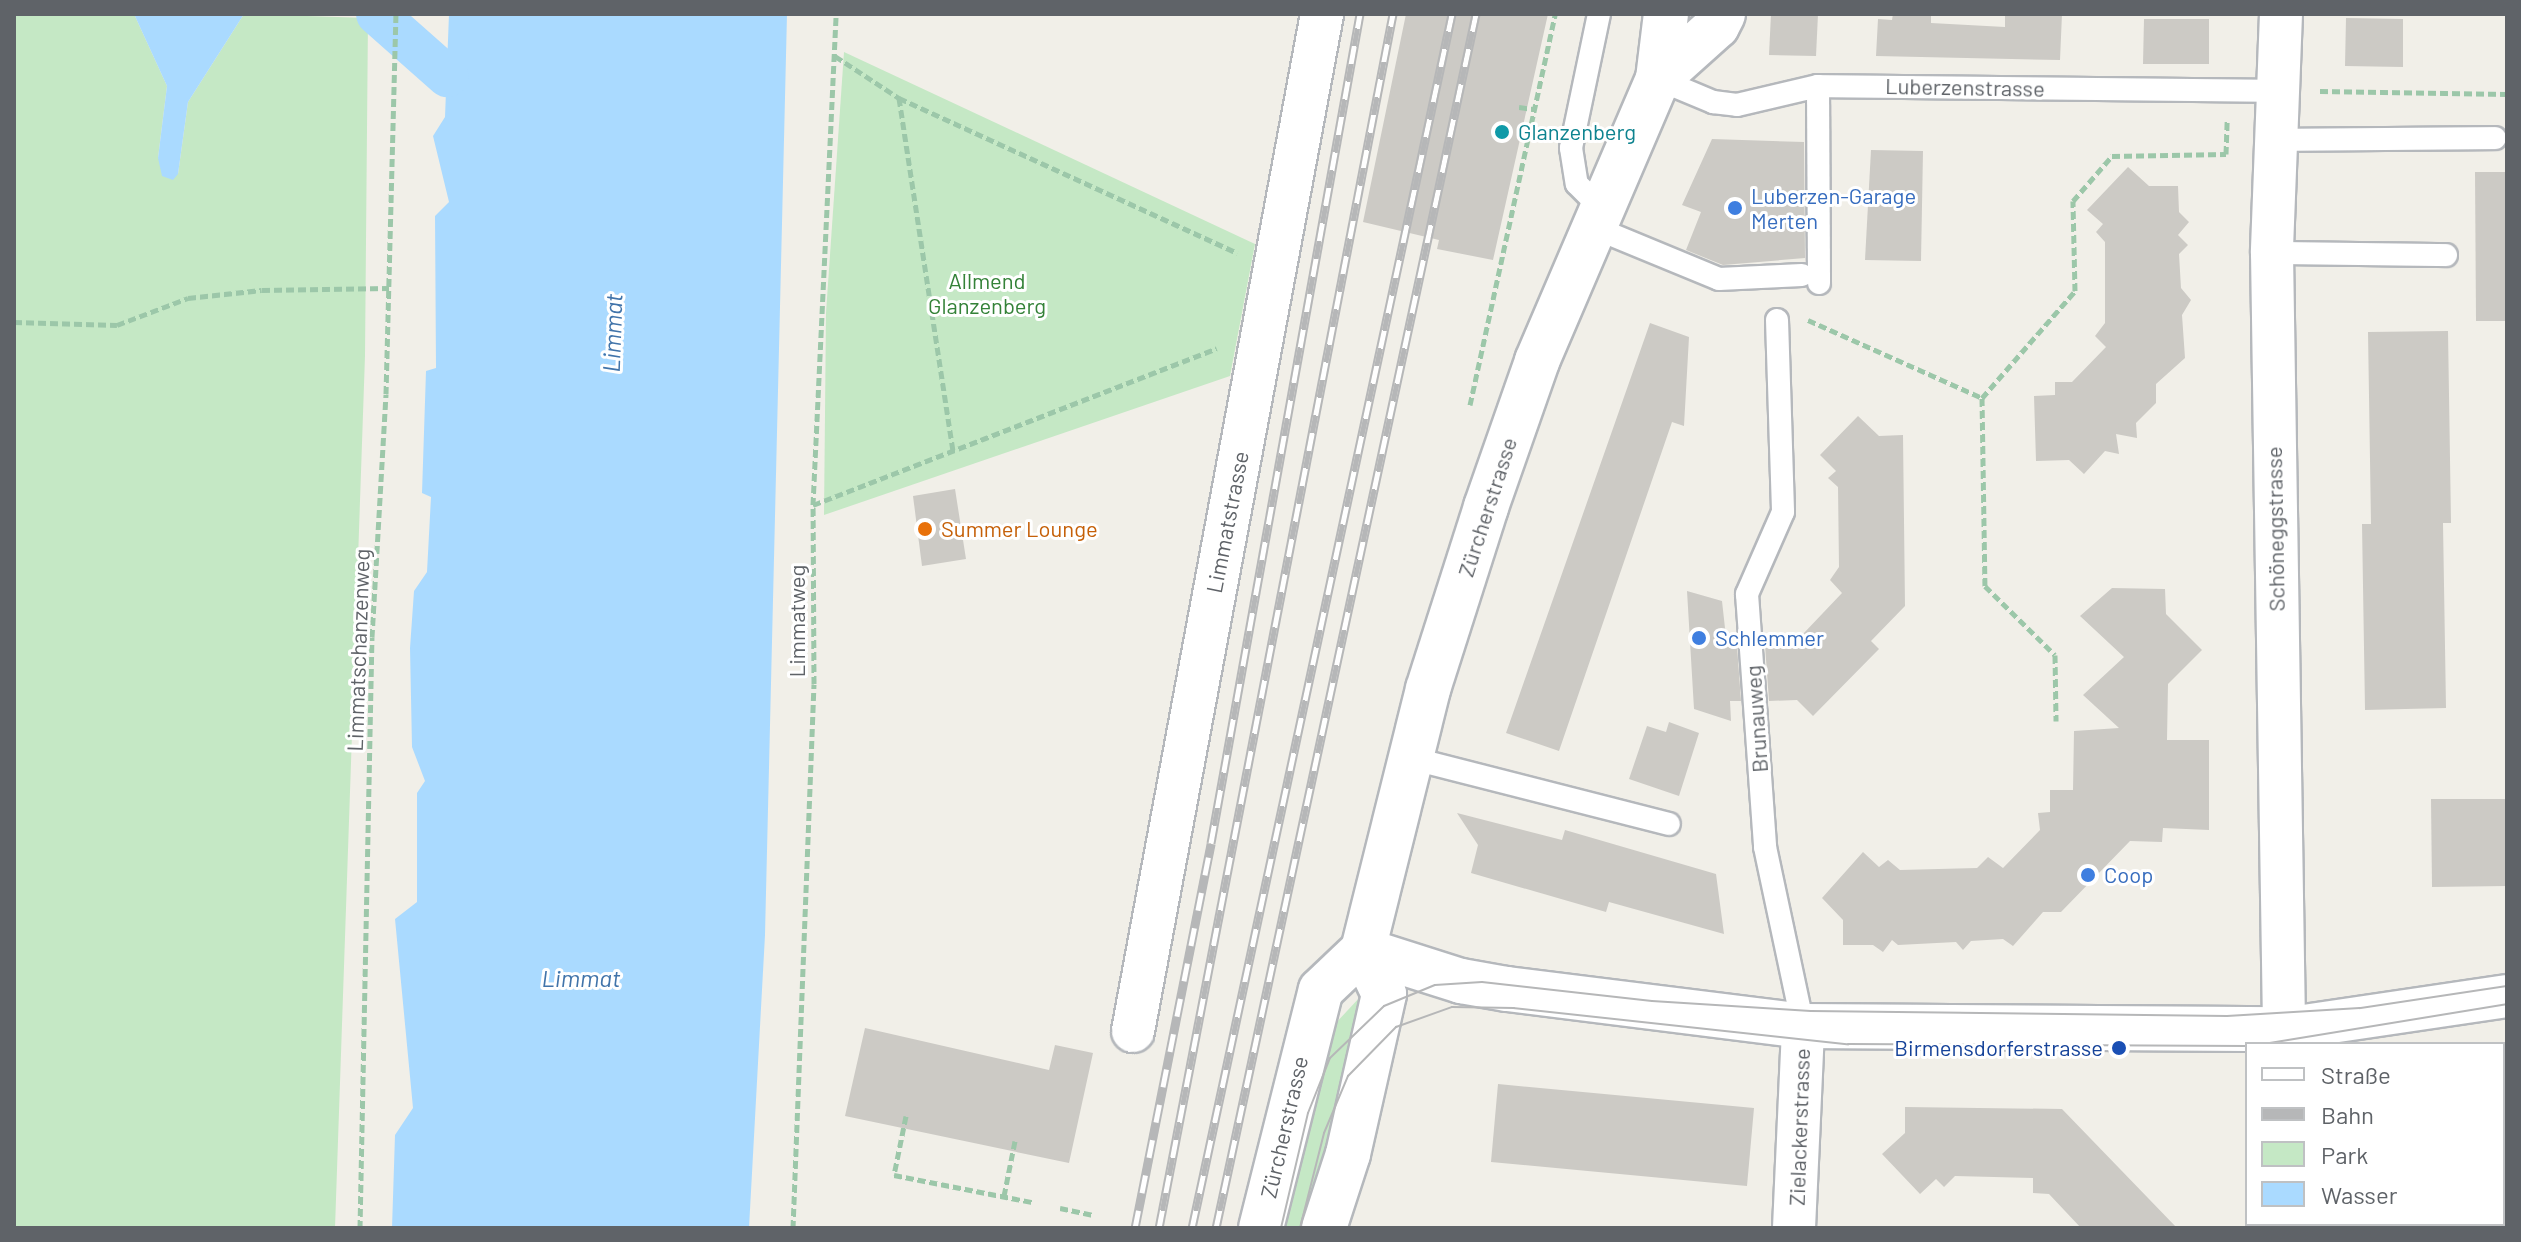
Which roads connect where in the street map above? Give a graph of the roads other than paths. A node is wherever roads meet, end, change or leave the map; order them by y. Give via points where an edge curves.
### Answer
1 (1322, 14) edge
2 (1599, 14) edge
3 (1666, 14) edge
4 (1723, 14) edge
5 (2281, 14) edge
6 (1658, 79) junction
7 (1818, 86) junction
8 (2278, 91) junction
9 (2495, 138) dead end
10 (2276, 140) junction
11 (1597, 218) junction
12 (2272, 253) junction
13 (2446, 255) dead end
14 (1777, 320) road end
15 (1410, 758) junction
16 (1669, 824) dead end
17 (1363, 950) junction
18 (2507, 996) edge
19 (1803, 1026) junction
20 (1133, 1031) dead end
21 (2284, 1036) edge
22 (1261, 1228) edge
23 (1324, 1228) edge
24 (1794, 1228) edge

1 - 20 street, Limmatstrasse
2 - 11 lane via 1571,148 1577,184
3 - 6 main road, Zürcherstrasse
4 - 6 main road, Zürcherstrasse
5 - 8 street, Schöneggstrasse
6 - 7 lane, Luberzenstrasse via 1713,102 1737,105
6 - 11 main road, Zürcherstrasse
7 - 8 lane, Luberzenstrasse
7 - 11 lane via 1811,279 1719,279
8 - 10 street, Schöneggstrasse
9 - 10 lane
10 - 12 street, Schöneggstrasse
11 - 15 main road, Zürcherstrasse via 1505,449
12 - 13 lane
12 - 21 street, Schöneggstrasse
14 - 19 lane, Brunauweg via 1783,512 1747,594 1765,847
15 - 16 lane
15 - 17 main road, Zürcherstrasse
17 - 19 main road via 1461,981 1507,989
17 - 22 main road, Zürcherstrasse via 1321,990
17 - 23 main road via 1384,994 1348,1154
18 - 21 street
19 - 21 main road
19 - 24 street, Zielackerstrasse

